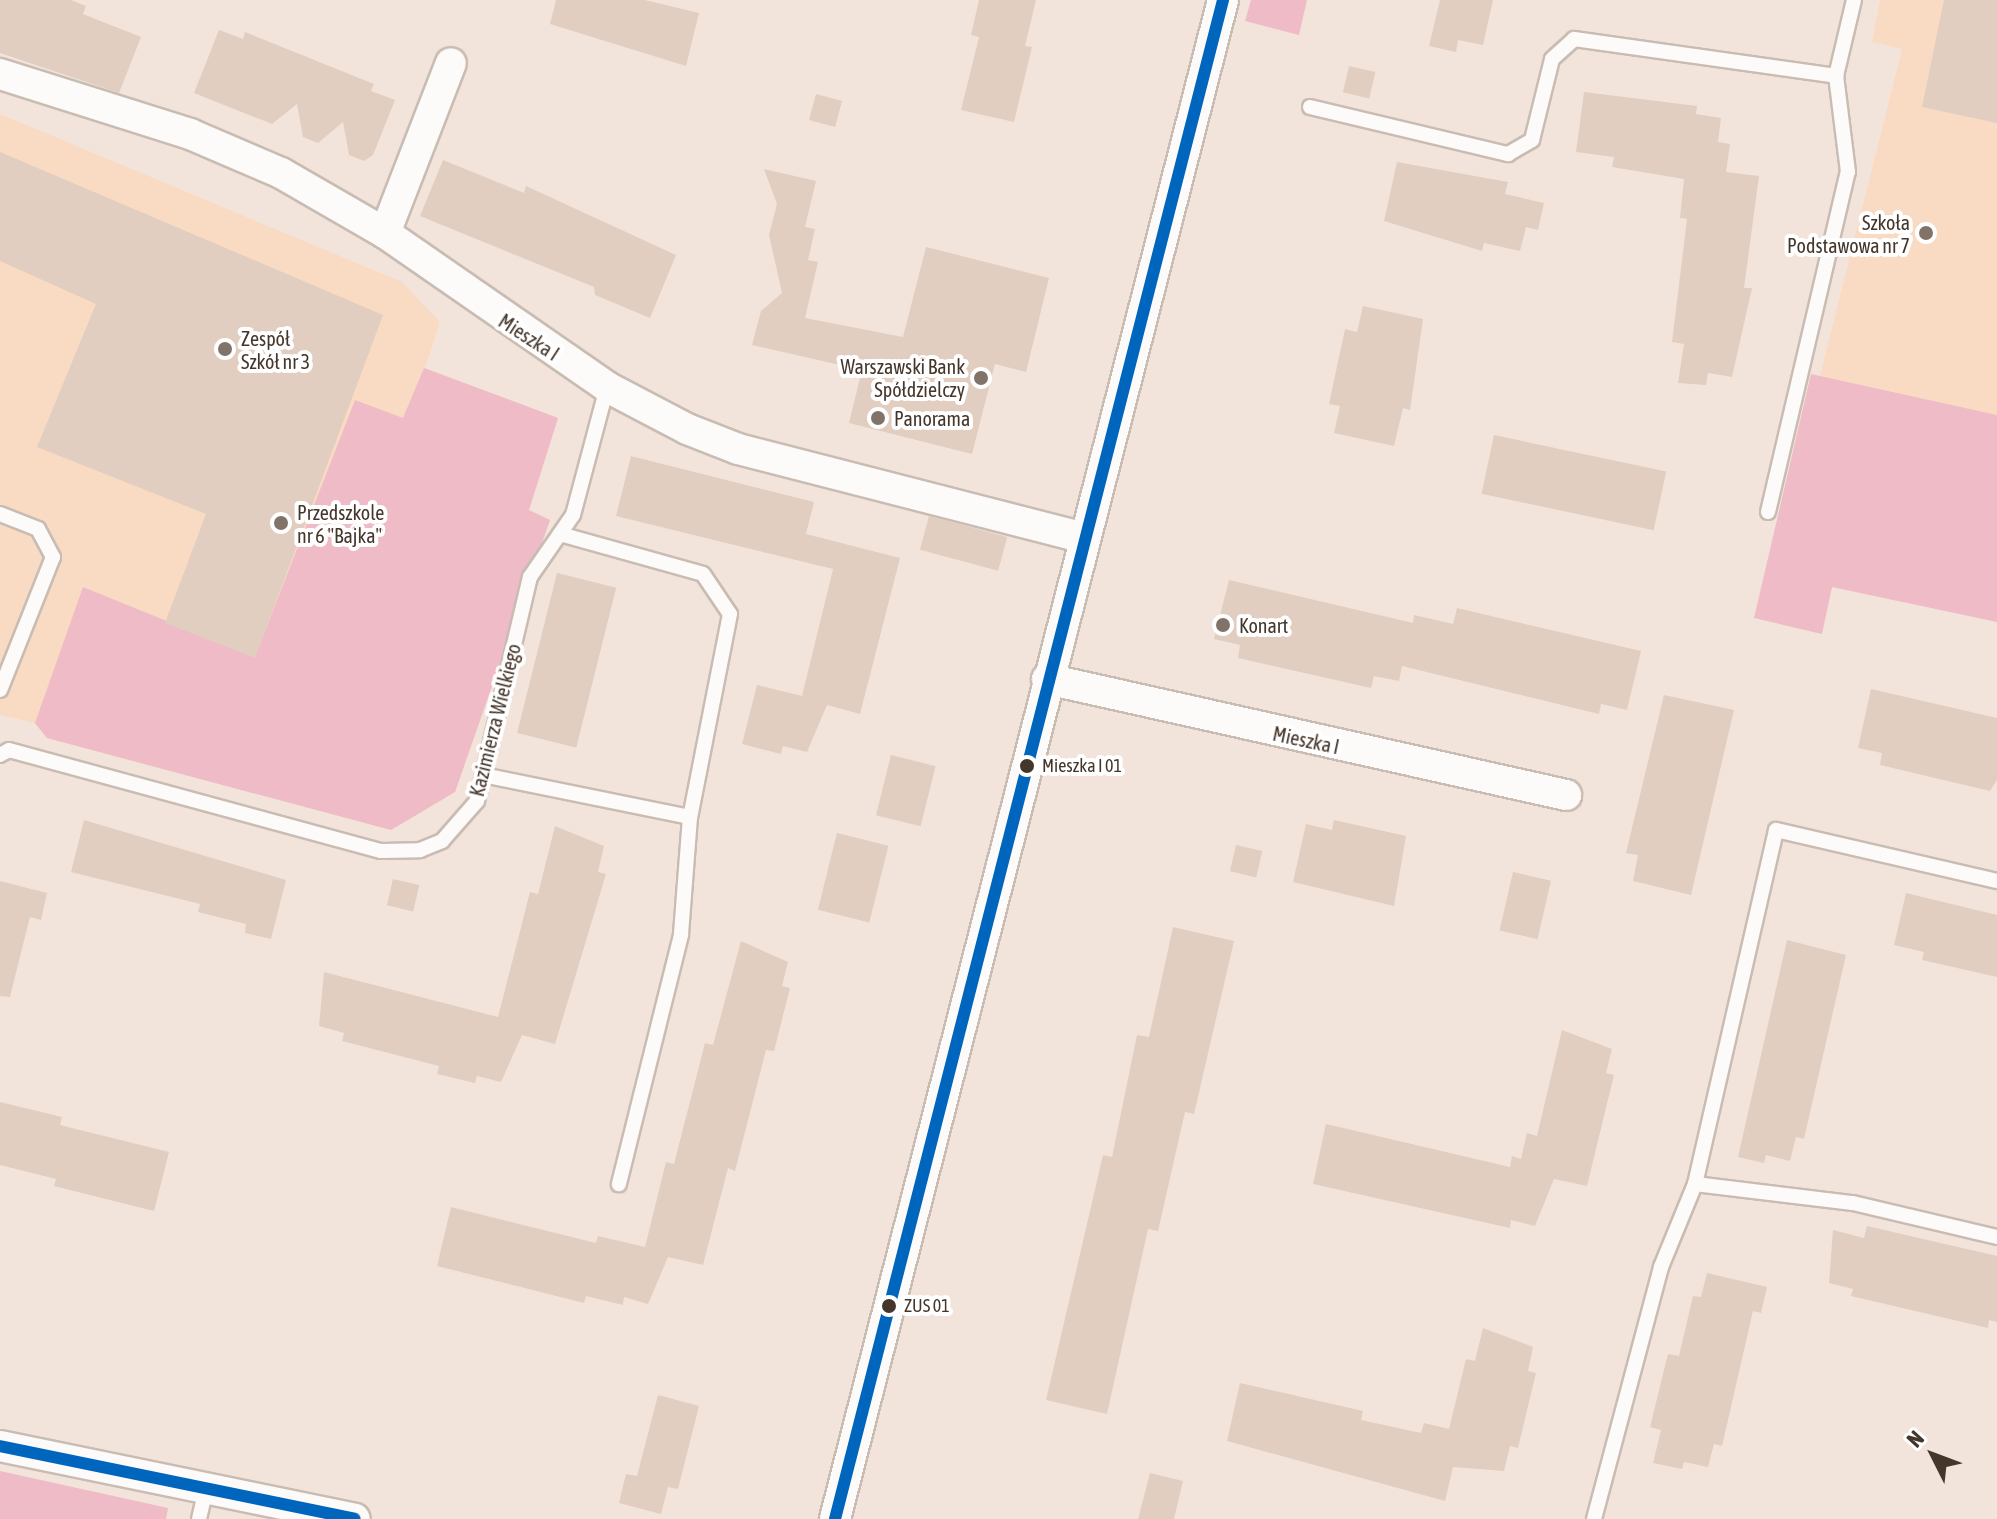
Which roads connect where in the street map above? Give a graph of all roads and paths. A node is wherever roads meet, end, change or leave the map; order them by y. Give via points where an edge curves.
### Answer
1 (1223, 0) edge
2 (1854, 0) edge
3 (451, 63) dead end
4 (0, 74) edge
5 (1836, 76) junction
6 (1310, 107) dead end
7 (385, 233) junction
8 (607, 387) junction
9 (1768, 512) dead end
10 (0, 514) edge
11 (560, 534) junction
12 (1085, 538) junction
13 (1047, 679) junction
14 (0, 690) edge
15 (0, 755) edge
16 (483, 775) junction
17 (1566, 795) dead end
18 (690, 817) junction
19 (1997, 881) edge
20 (619, 1184) dead end
21 (1695, 1184) junction
22 (1997, 1237) edge
23 (0, 1446) edge
24 (206, 1488) junction
25 (199, 1519) edge
26 (355, 1519) edge
27 (835, 1519) edge
28 (1594, 1519) edge

1 - 12 street
2 - 5 lane
3 - 7 street
4 - 7 street, Mieszka I via 190,134 281,173
5 - 6 lane via 1574,39 1552,59 1532,140 1508,154
5 - 9 lane via 1848,172
7 - 8 street, Mieszka I
8 - 11 lane, Kazimierza Wielkiego via 573,515
8 - 12 street, Mieszka I via 738,449
10 - 14 lane via 38,529 53,557
11 - 16 lane, Kazimierza Wielkiego via 530,577
11 - 18 lane via 703,574 730,614
12 - 13 street
13 - 17 street, Mieszka I
13 - 27 street
15 - 16 lane, Kazimierza Wielkiego via 9,750 381,851 420,850 442,841 477,801
16 - 18 lane
18 - 20 lane via 681,935
19 - 21 lane via 1776,830
21 - 22 lane via 1853,1203
21 - 28 lane via 1661,1267
23 - 24 street
24 - 25 lane
24 - 26 street

